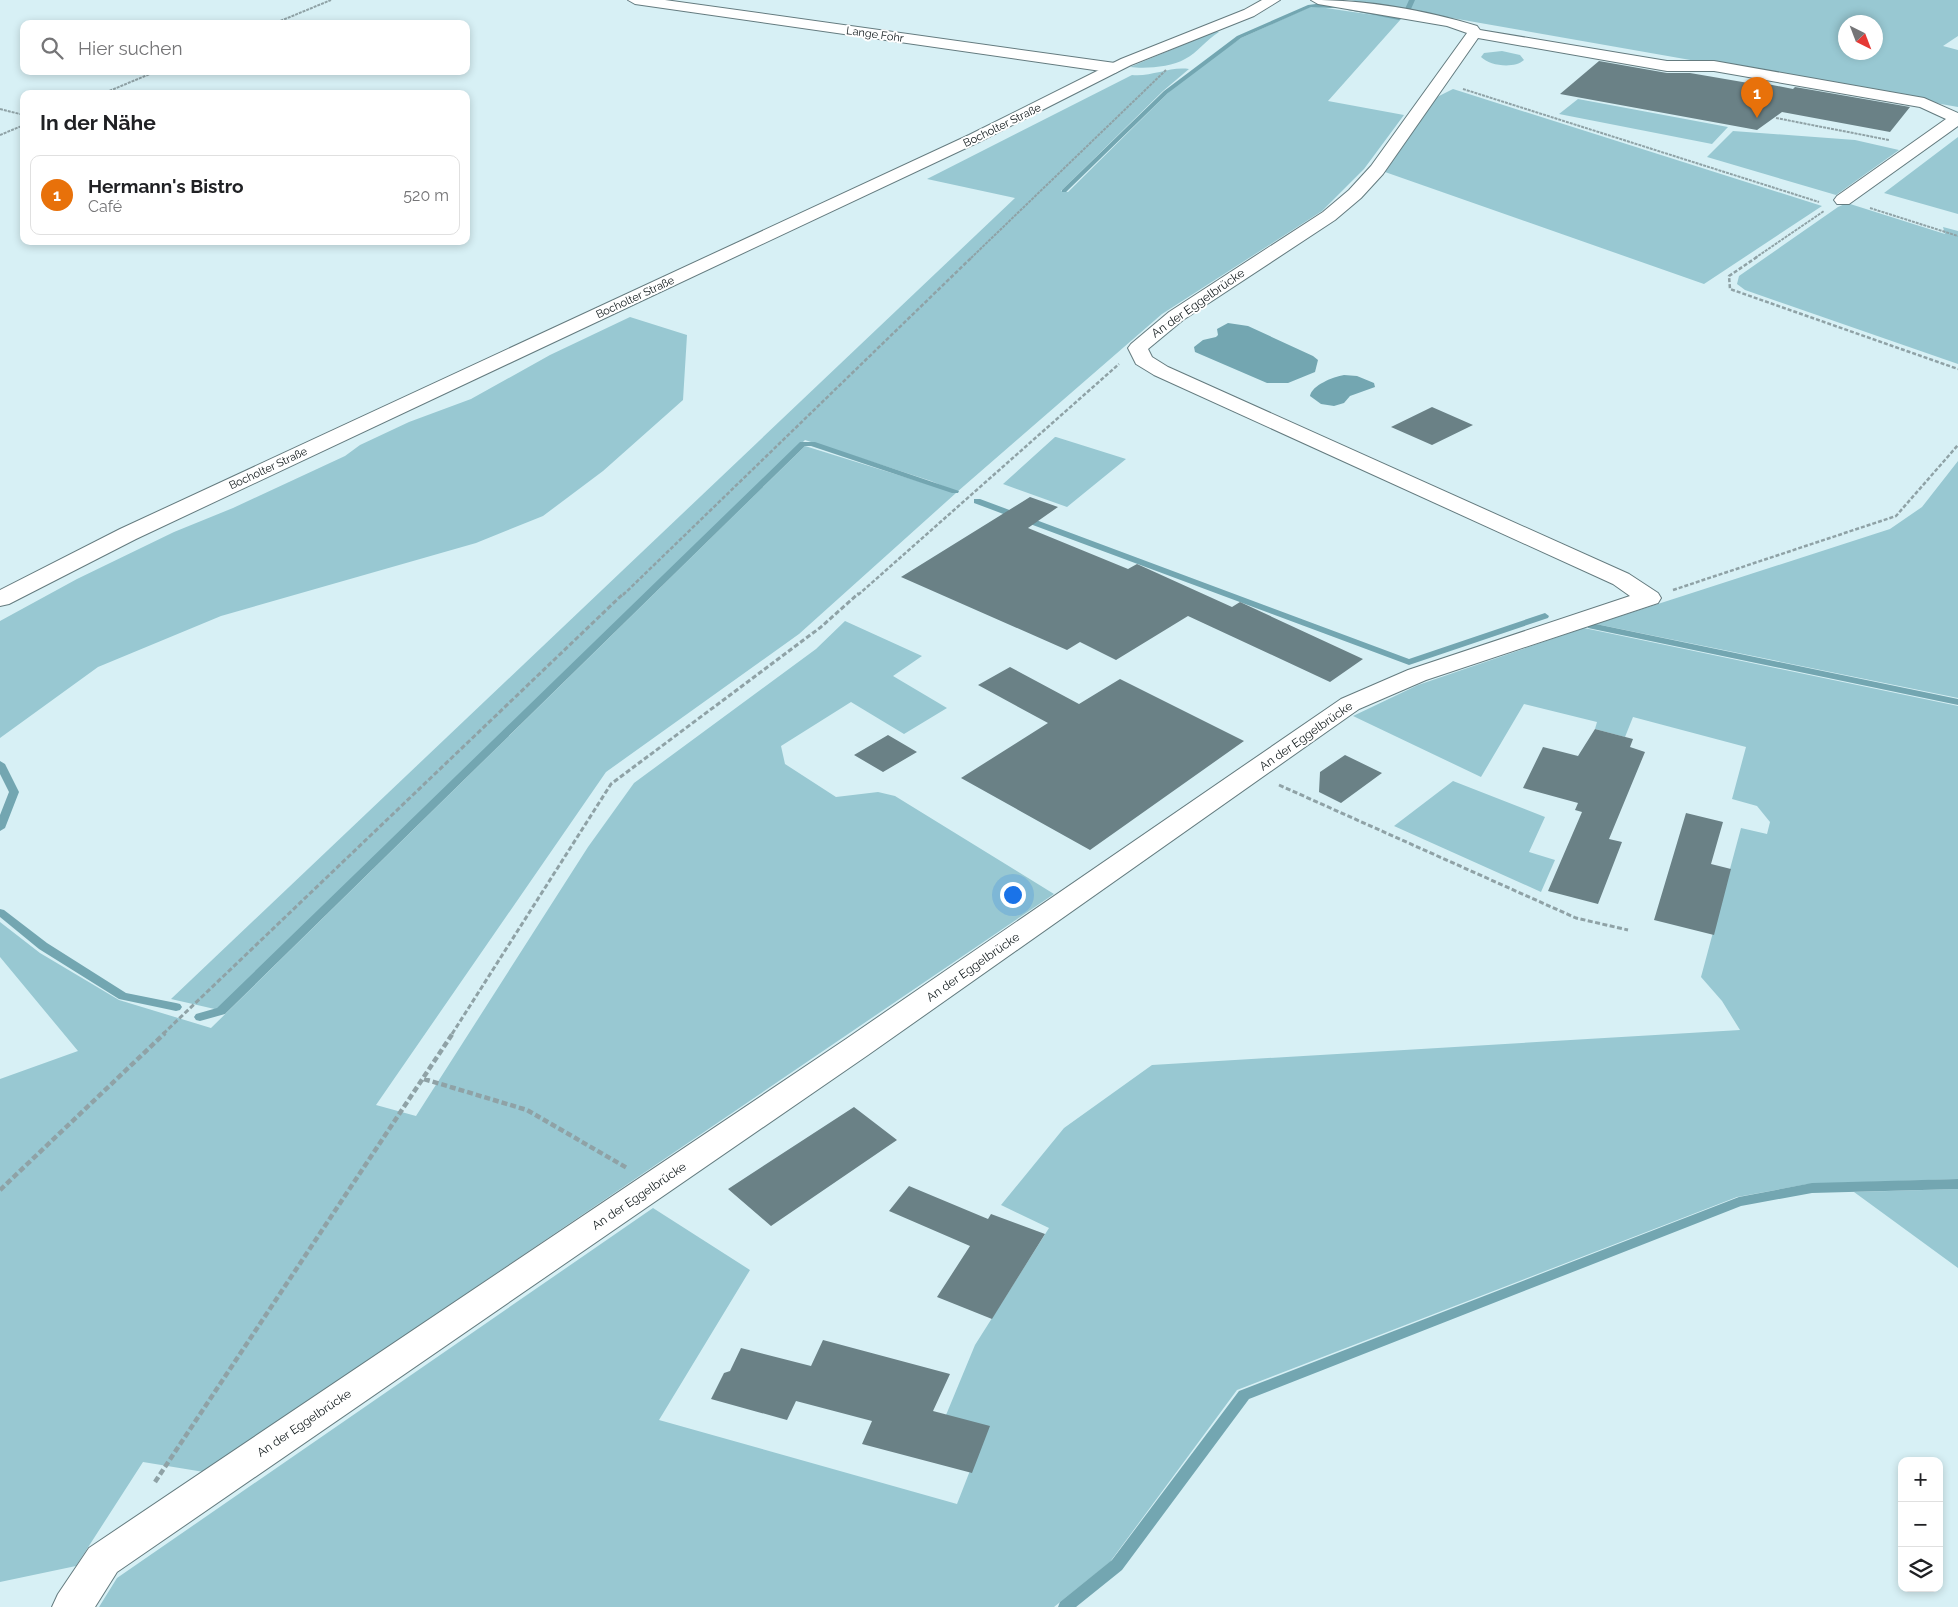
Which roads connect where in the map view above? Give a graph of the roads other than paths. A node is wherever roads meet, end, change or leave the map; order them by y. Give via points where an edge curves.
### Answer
1 (635, 0) edge
2 (1273, 0) edge
3 (1318, 0) edge
4 (1474, 33) junction
5 (1115, 68) junction
6 (1957, 119) edge
7 (1837, 202) road end
8 (0, 599) edge
9 (72, 1607) edge

1 - 5 street, Lange Fohr
2 - 5 street, Bocholter Straße
3 - 4 street via 1450,22 1472,29
4 - 6 street via 1667,66 1714,66 1924,103
4 - 9 street, An der Eggelbrücke via 1377,170 1355,194 1329,216 1176,316 1138,348 1143,360 1161,371 1621,579 1649,598 1400,682 1350,704 656,1184 103,1560
5 - 8 street, Bocholter Straße via 975,138 128,534
6 - 7 street

